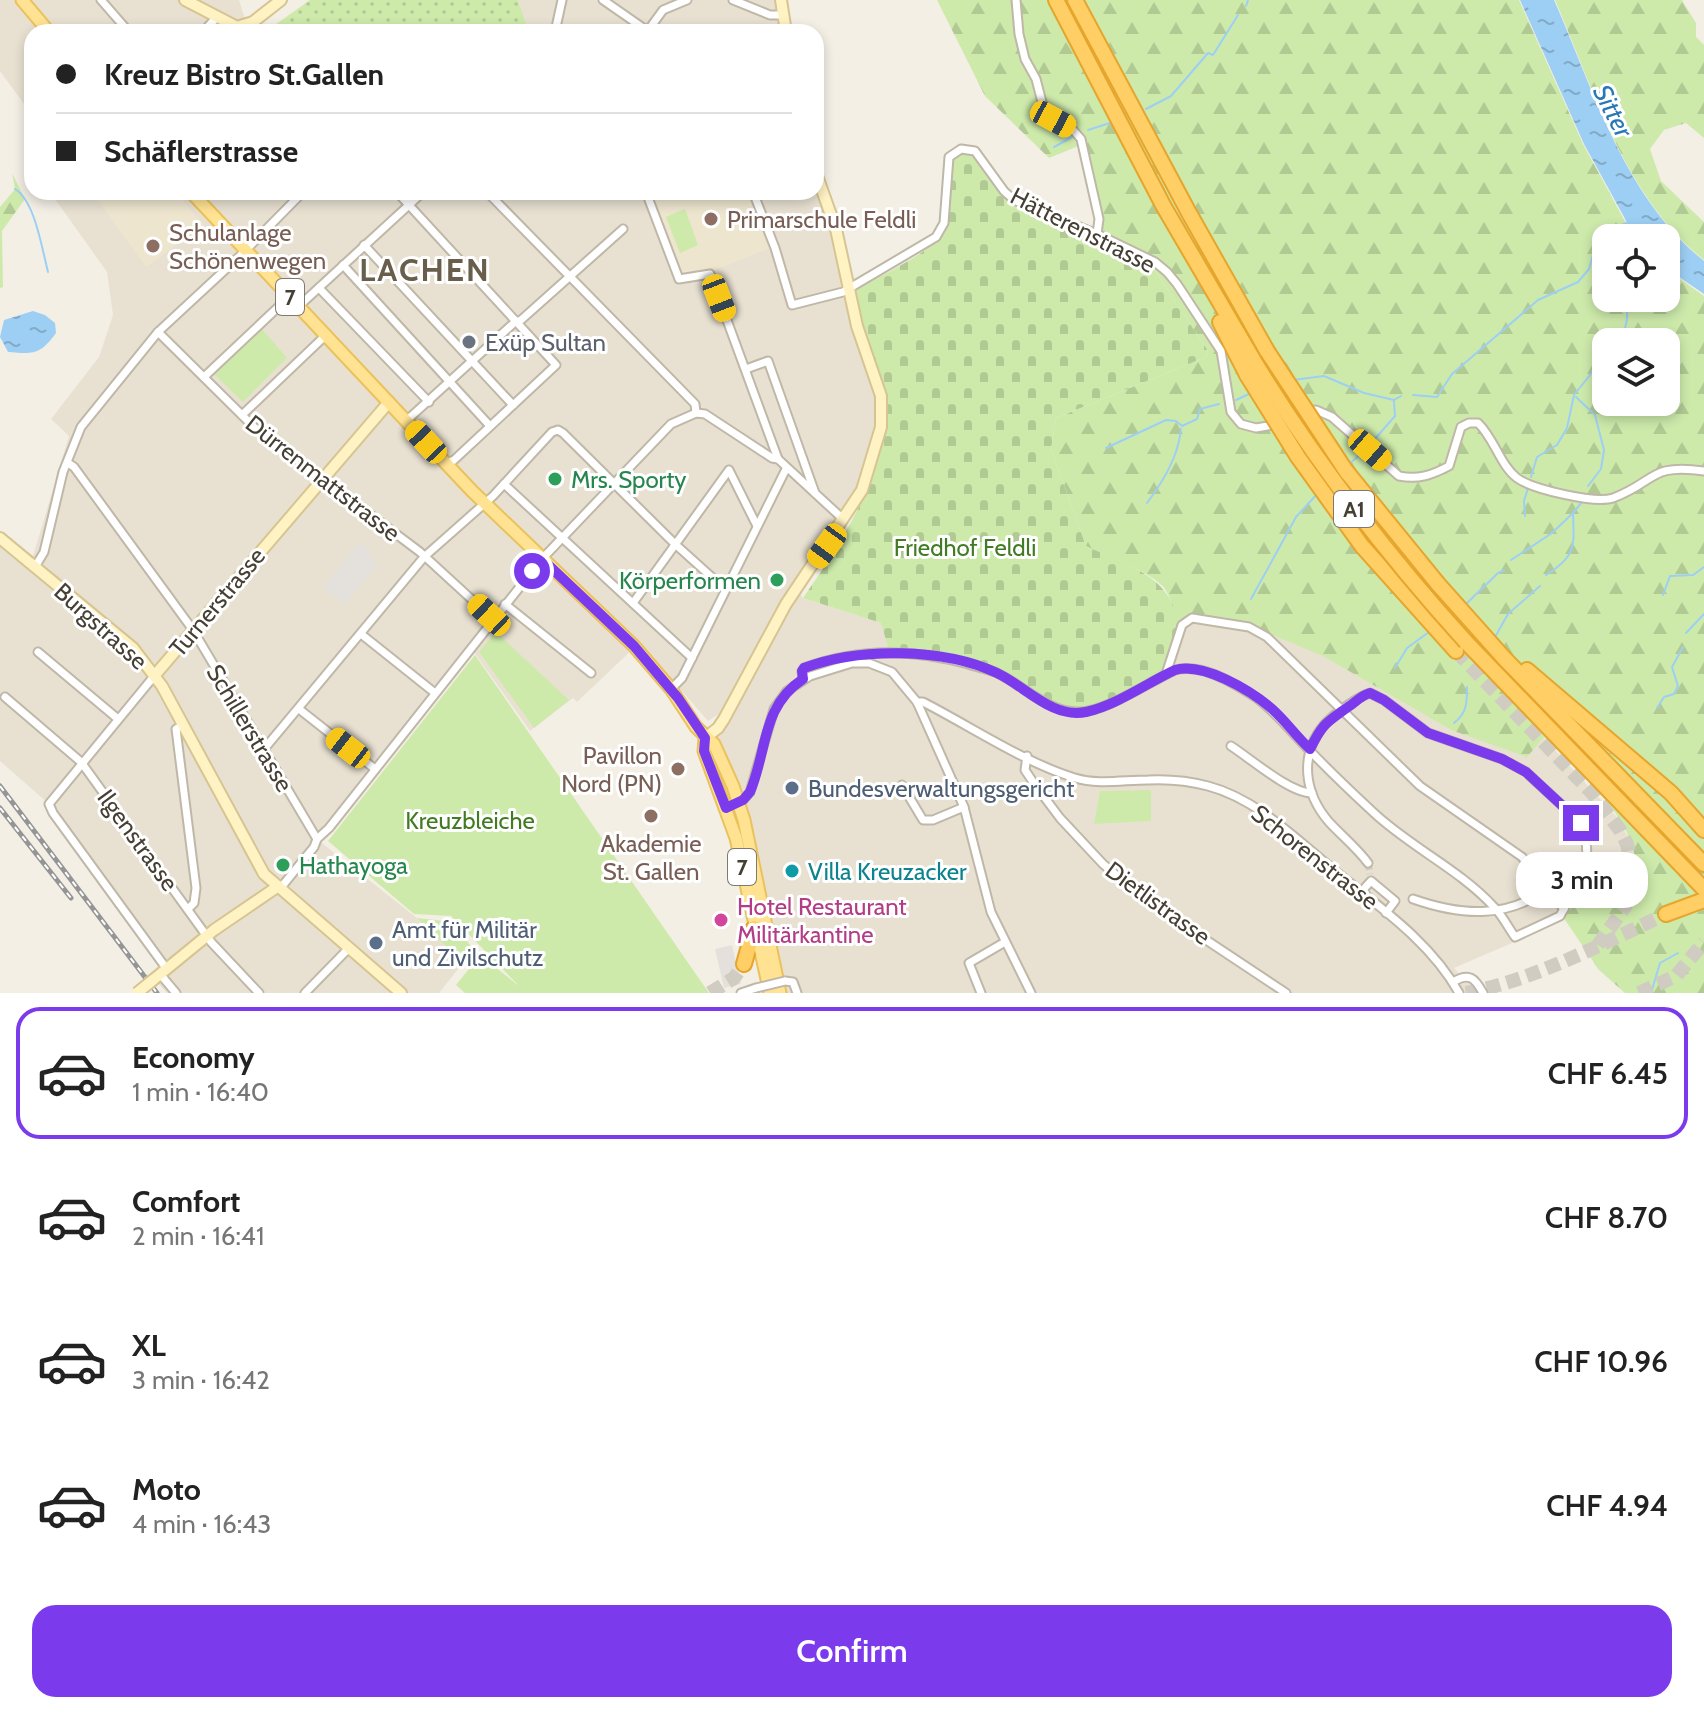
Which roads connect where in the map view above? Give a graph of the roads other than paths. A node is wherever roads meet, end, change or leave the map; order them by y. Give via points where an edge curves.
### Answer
1 (22, 0) edge
2 (101, 0) edge
3 (185, 0) edge
4 (281, 0) edge
5 (562, 0) edge
6 (603, 0) edge
7 (687, 0) edge
8 (733, 0) edge
9 (781, 0) edge
10 (1016, 0) edge
11 (1056, 0) edge
12 (1075, 0) edge
13 (784, 15) junction
14 (216, 18) junction
15 (42, 24) edge
16 (122, 24) edge
17 (210, 24) edge
18 (230, 24) edge
19 (255, 24) edge
20 (557, 24) edge
21 (637, 24) edge
22 (653, 24) edge
23 (785, 24) edge
24 (824, 195) edge
25 (199, 200) edge
26 (295, 200) edge
27 (405, 200) edge
28 (415, 200) edge
29 (495, 200) edge
30 (649, 200) edge
31 (756, 200) edge
32 (410, 205) junction
33 (623, 229) dead end
34 (1097, 234) junction
35 (364, 245) junction
36 (246, 249) junction
37 (343, 265) junction
38 (570, 276) junction
39 (319, 288) junction
40 (848, 289) junction
41 (290, 296) junction
42 (299, 306) junction
43 (515, 322) junction
44 (158, 332) junction
45 (326, 335) junction
46 (472, 362) junction
47 (746, 369) junction
48 (204, 377) junction
49 (450, 382) junction
50 (389, 402) junction
51 (429, 402) junction
52 (513, 405) junction
53 (696, 413) junction
54 (242, 415) junction
55 (406, 421) junction
56 (490, 426) junction
57 (778, 459) junction
58 (68, 463) junction
59 (446, 464) junction
60 (786, 469) junction
61 (1704, 471) edge
62 (321, 480) junction
63 (615, 482) junction
64 (504, 484) junction
65 (815, 493) junction
66 (484, 503) junction
67 (843, 519) junction
68 (757, 526) junction
69 (0, 538) edge
70 (561, 538) junction
71 (675, 544) junction
72 (424, 557) junction
73 (542, 559) junction
74 (35, 567) junction
75 (725, 589) junction
76 (633, 603) junction
77 (505, 604) junction
78 (493, 619) junction
79 (193, 630) junction
80 (361, 634) junction
81 (38, 652) dead end
82 (1506, 656) junction
83 (692, 658) junction
84 (591, 673) dead end
85 (1166, 674) junction
86 (155, 675) junction
87 (803, 679) junction
88 (671, 689) junction
89 (435, 693) junction
90 (5, 697) dead end
91 (917, 702) junction
92 (299, 709) junction
93 (1342, 710) junction
94 (118, 719) junction
95 (183, 725) junction
96 (705, 738) junction
97 (1231, 746) dead end
98 (265, 748) junction
99 (1310, 749) junction
100 (1027, 756) junction
101 (81, 762) junction
102 (375, 769) junction
103 (902, 785) dead end
104 (1312, 793) junction
105 (739, 802) junction
106 (964, 807) junction
107 (726, 808) junction
108 (1704, 830) edge
109 (317, 839) junction
110 (1368, 863) tunnel mouth
111 (1704, 864) edge
112 (277, 887) junction
113 (1548, 888) junction
114 (1704, 889) edge
115 (1361, 892) junction
116 (1413, 899) dead end
117 (1704, 900) edge
118 (188, 909) junction
119 (1496, 909) junction
120 (1564, 909) junction
121 (1386, 913) junction
122 (1666, 914) tunnel mouth
123 (754, 928) junction
124 (207, 936) junction
125 (1005, 942) junction
126 (349, 948) junction
127 (744, 964) tunnel mouth
128 (159, 974) junction
129 (1453, 982) junction
130 (781, 987) edge
131 (137, 993) edge
132 (176, 993) edge
133 (259, 993) edge
134 (305, 993) edge
135 (401, 993) edge
136 (741, 993) edge
137 (797, 993) edge
138 (981, 993) edge
139 (1031, 993) edge
140 (1286, 993) edge
141 (1459, 993) edge
142 (1483, 993) edge

1 - 15 main road
2 - 16 street
3 - 14 street
4 - 19 street
5 - 20 street
6 - 21 street
7 - 22 street via 663,10
8 - 13 street
9 - 13 street
10 - 34 street via 1025,59 1043,106 1081,139 1099,219
11 - 114 highway, A1, bridge via 1252,370 1461,646
12 - 82 highway, A1, bridge via 1267,351 1346,471 1438,584
13 - 23 street
14 - 17 street
14 - 18 street
24 - 40 street
25 - 36 main road, 7
26 - 36 street, Burgstrasse
27 - 32 street
28 - 32 street
29 - 38 street
30 - 47 street via 679,279 710,274
31 - 40 street via 792,305
32 - 35 street
32 - 43 street
33 - 38 street
34 - 40 street, Hätterenstrasse via 1014,200 978,154 961,149 948,162 941,231
34 - 61 street, Hätterenstrasse via 1155,262 1177,284 1221,351 1231,412 1241,424 1279,424 1300,411 1316,410 1332,417 1399,476 1412,479 1449,466 1461,427 1478,423 1516,477 1537,488 1595,499 1613,497 1666,469
35 - 37 street
35 - 46 street
36 - 41 main road, 7
36 - 44 street, Burgstrasse
37 - 39 street
37 - 49 street
38 - 43 street
38 - 53 street via 695,404
39 - 42 street
39 - 51 street
40 - 67 street via 882,407 866,481
41 - 42 main road, 7
41 - 48 street
42 - 45 main road, 7
43 - 46 street
43 - 52 street via 556,365
44 - 48 street, Dürrenmattstrasse
44 - 58 street, Burgstrasse via 81,427
45 - 50 main road, 7
45 - 54 street
46 - 49 street
46 - 52 street
47 - 57 street
47 - 65 street via 768,361
48 - 54 street, Dürrenmattstrasse
49 - 51 street
49 - 56 street
50 - 55 main road, 7
50 - 62 street, Turnerstrasse
51 - 55 street
52 - 56 street
53 - 57 street
53 - 63 street via 671,424
54 - 62 street, Dürrenmattstrasse
55 - 59 main road, 7
56 - 59 street
57 - 60 street
58 - 74 street, Burgstrasse via 44,552
58 - 79 street, Schillerstrasse
59 - 66 main road, 7
60 - 65 street
60 - 68 street
62 - 72 street, Dürrenmattstrasse
62 - 79 street, Turnerstrasse
63 - 64 street via 558,430
63 - 70 street
63 - 71 street
64 - 66 street
64 - 70 street
65 - 67 street
66 - 72 street
66 - 73 main road, 7
67 - 96 street via 786,604 724,719
68 - 71 street via 729,470
68 - 75 street
69 - 74 street
70 - 73 street
70 - 76 street
71 - 75 street
71 - 76 street
72 - 78 street, Dürrenmattstrasse
72 - 80 street
73 - 77 street
73 - 88 main road, 7 via 634,646
74 - 86 street, Burgstrasse via 124,640
75 - 83 street
76 - 83 street
77 - 78 street
77 - 84 street
78 - 89 street
79 - 86 street, Turnerstrasse
79 - 98 street, Schillerstrasse
80 - 89 street
80 - 92 street
81 - 94 street
82 - 108 highway, A1 via 1671,793
82 - 111 highway, A1
83 - 88 street
85 - 87 street via 1085,712 1051,706 996,672 916,654 847,656 804,668
85 - 93 street via 1182,625 1192,618 1249,627 1285,653
85 - 99 street via 1184,667 1201,669 1252,694
86 - 94 street, Turnerstrasse
86 - 95 street, Burgstrasse
87 - 91 street via 838,666 869,663 892,672
87 - 105 street via 774,709 754,781
88 - 96 main road, 7
89 - 102 street
90 - 101 street, Ilgenstrasse
91 - 100 street, Schorenstrasse
91 - 106 street
92 - 98 street
92 - 102 street
93 - 99 street via 1325,724
93 - 113 street via 1420,786 1522,857
93 - 120 street via 1361,696 1377,696 1428,733 1526,772 1572,813 1586,836 1587,859
94 - 101 street, Turnerstrasse
95 - 112 street, Burgstrasse via 259,865
95 - 118 street via 176,729 196,888
96 - 105 main road, 7 via 719,752
96 - 107 main road, 7 via 704,751
97 - 104 street via 1288,786
98 - 109 street, Schillerstrasse
99 - 104 street
99 - 119 street via 1377,816
100 - 115 street, Schorenstrasse via 1097,782 1188,782 1235,796 1285,829
100 - 140 street, Dietlistrasse via 1025,770 1033,782 1103,864 1146,900
101 - 118 street, Ilgenstrasse
101 - 128 street, Turnerstrasse via 49,804
102 - 109 street
103 - 106 street via 923,820
104 - 110 street via 1327,820
105 - 107 street
105 - 130 main road, 7
106 - 125 street via 991,912
107 - 123 main road, 7
109 - 112 street
112 - 124 street
112 - 126 street, Burgstrasse
113 - 119 street via 1526,902
113 - 120 street
115 - 121 street, Schorenstrasse
115 - 121 street via 1370,877 1399,900
116 - 119 street via 1463,913
117 - 122 highway
118 - 124 street, Ilgenstrasse
119 - 120 street via 1515,937 1560,916
121 - 129 street, Schorenstrasse
123 - 127 highway
123 - 130 main road, 7
124 - 128 street
124 - 133 street, Ilgenstrasse
125 - 138 street via 969,963
125 - 139 street
126 - 134 street
126 - 135 street, Burgstrasse
128 - 131 street, bridge
128 - 132 street
129 - 141 street, Schorenstrasse
129 - 142 street via 1470,976
130 - 136 street, bridge
130 - 137 street via 793,982

